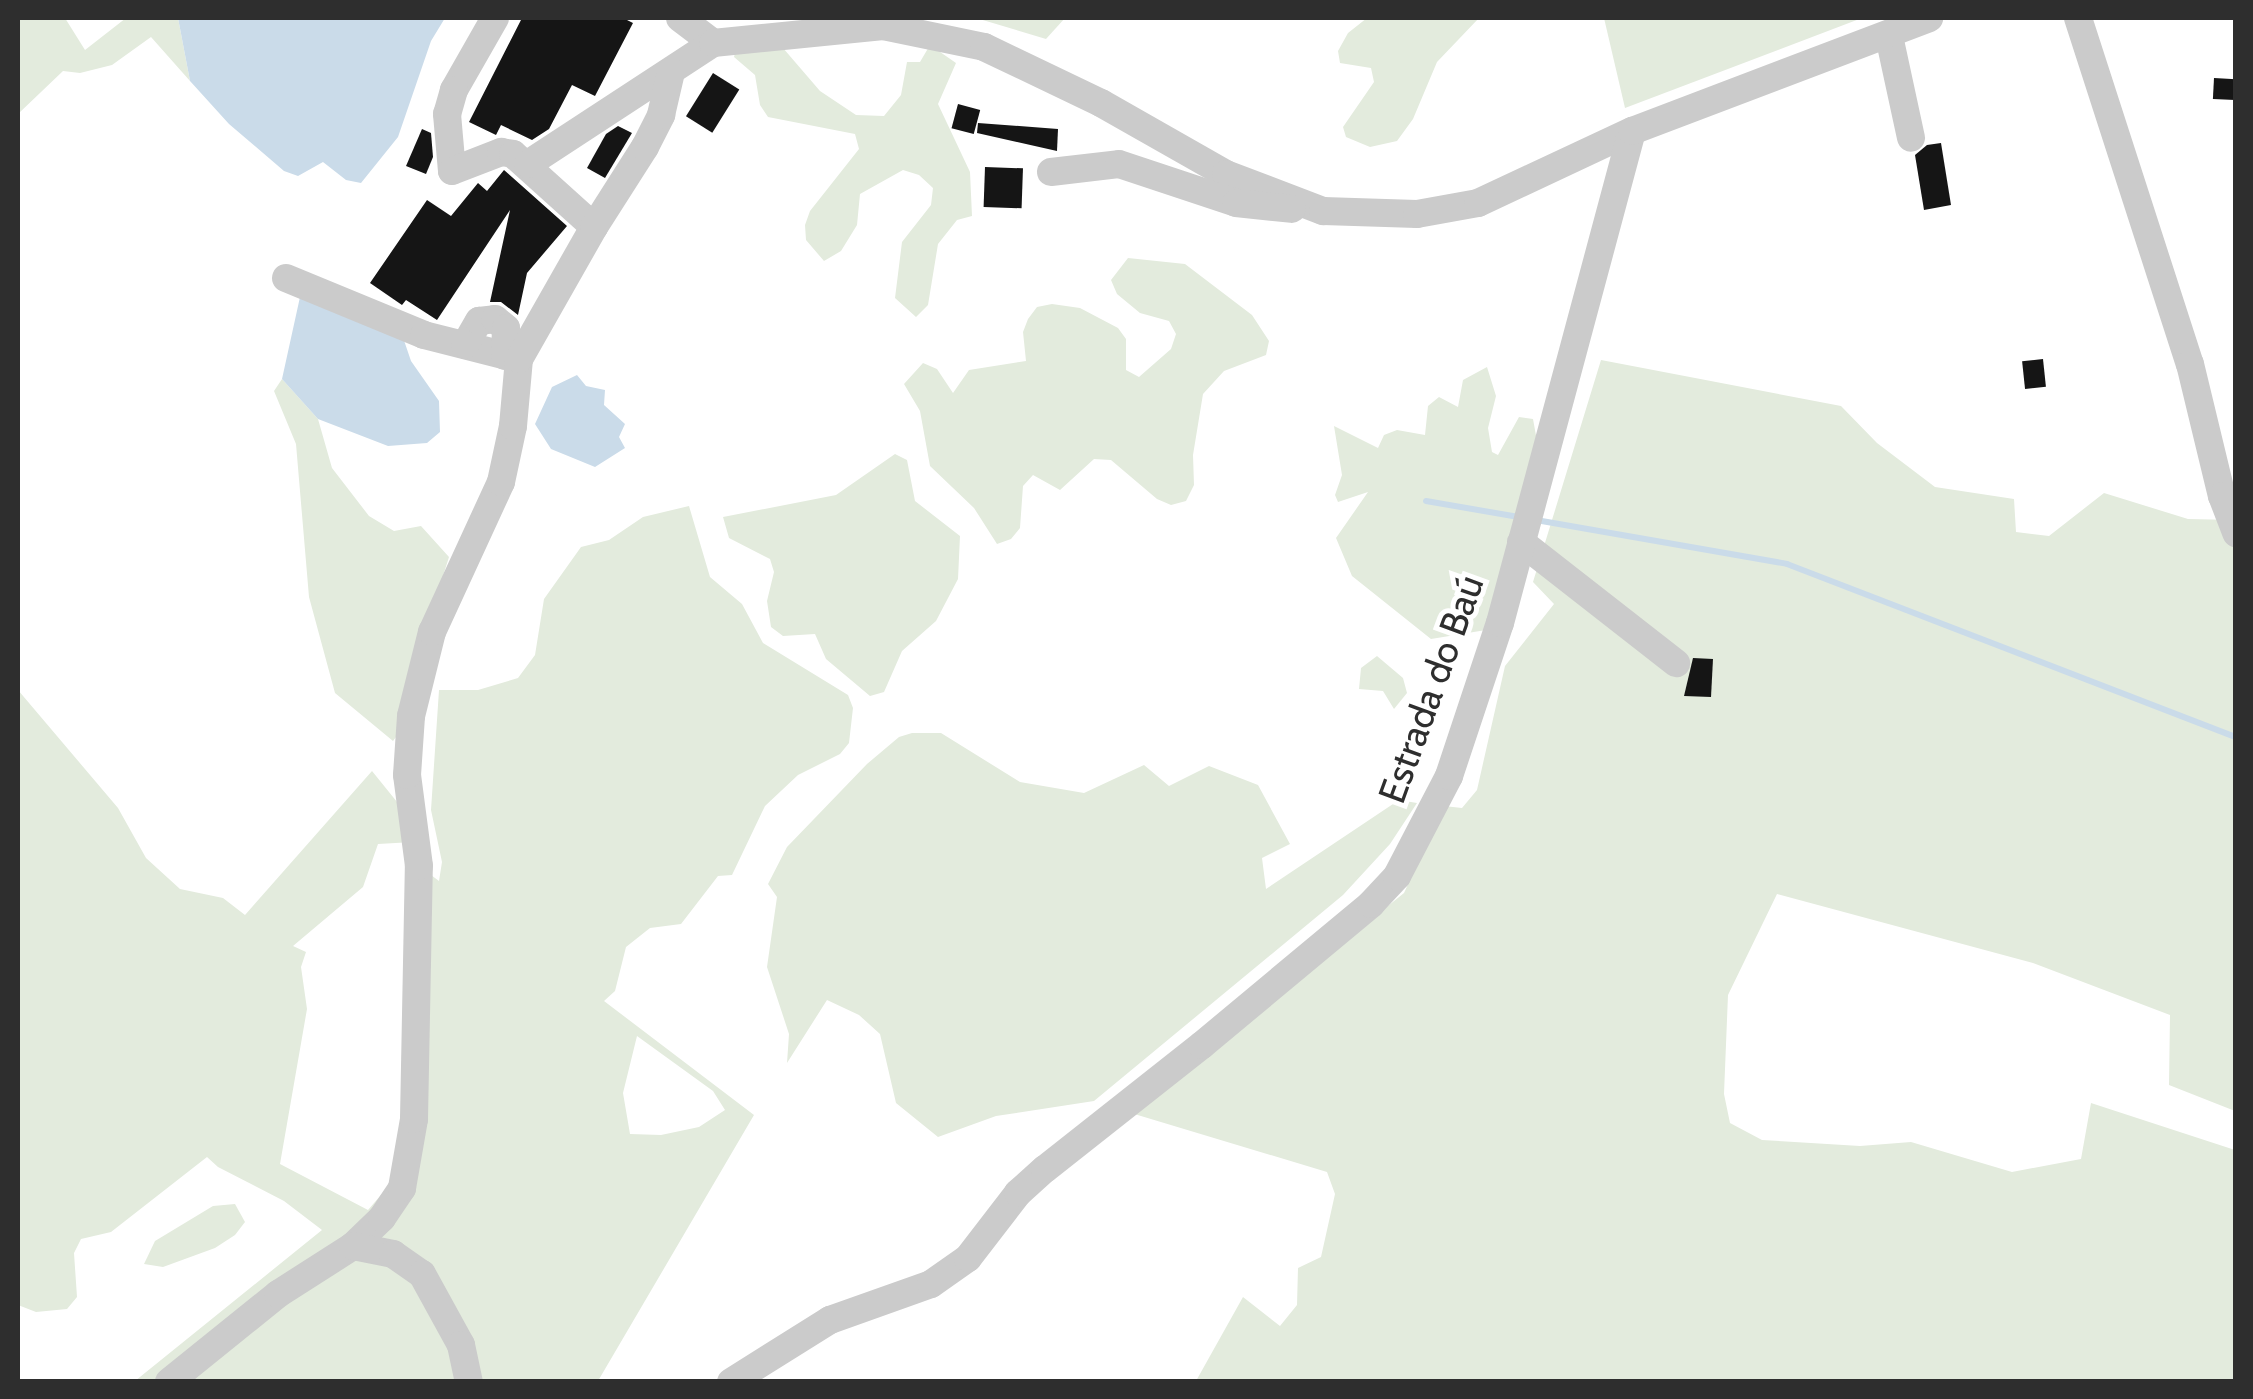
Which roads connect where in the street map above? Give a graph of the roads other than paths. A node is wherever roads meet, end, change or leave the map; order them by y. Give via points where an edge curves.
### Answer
1 (495, 18) edge
2 (680, 18) edge
3 (1929, 18) edge
4 (2078, 18) edge
5 (937, 27) edge
6 (1889, 36) junction
7 (714, 43) junction
8 (671, 72) junction
9 (1632, 131) junction
10 (1911, 138) dead end
11 (528, 164) junction
12 (1051, 172) dead end
13 (1322, 211) junction
14 (594, 227) junction
15 (286, 278) dead end
16 (512, 358) junction
17 (2236, 533) edge
18 (1520, 542) junction
19 (1676, 664) dead end
20 (353, 1246) junction
21 (169, 1382) edge
22 (468, 1382) edge
23 (731, 1382) edge

1 - 11 street via 447,114 452,171 501,152
2 - 7 street
3 - 6 street
4 - 17 street via 2190,364
5 - 7 street
5 - 13 street via 1101,103 1226,174
6 - 9 street
6 - 10 street
7 - 8 street
8 - 11 street
8 - 14 street via 661,116
9 - 13 street via 1478,203 1418,214
9 - 18 street, Estrada do Baú
11 - 14 street
12 - 13 street via 1119,164 1236,203
14 - 16 street
15 - 16 street via 424,335
16 - 20 street via 513,426 501,482 432,632 411,716 406,775 419,866 414,1119 402,1188
18 - 19 street
18 - 23 street, Estrada do Baú via 1449,776 1398,876 1045,1169 968,1258 931,1284 830,1320
20 - 21 street via 278,1294
20 - 22 street via 393,1254 422,1274 461,1344

